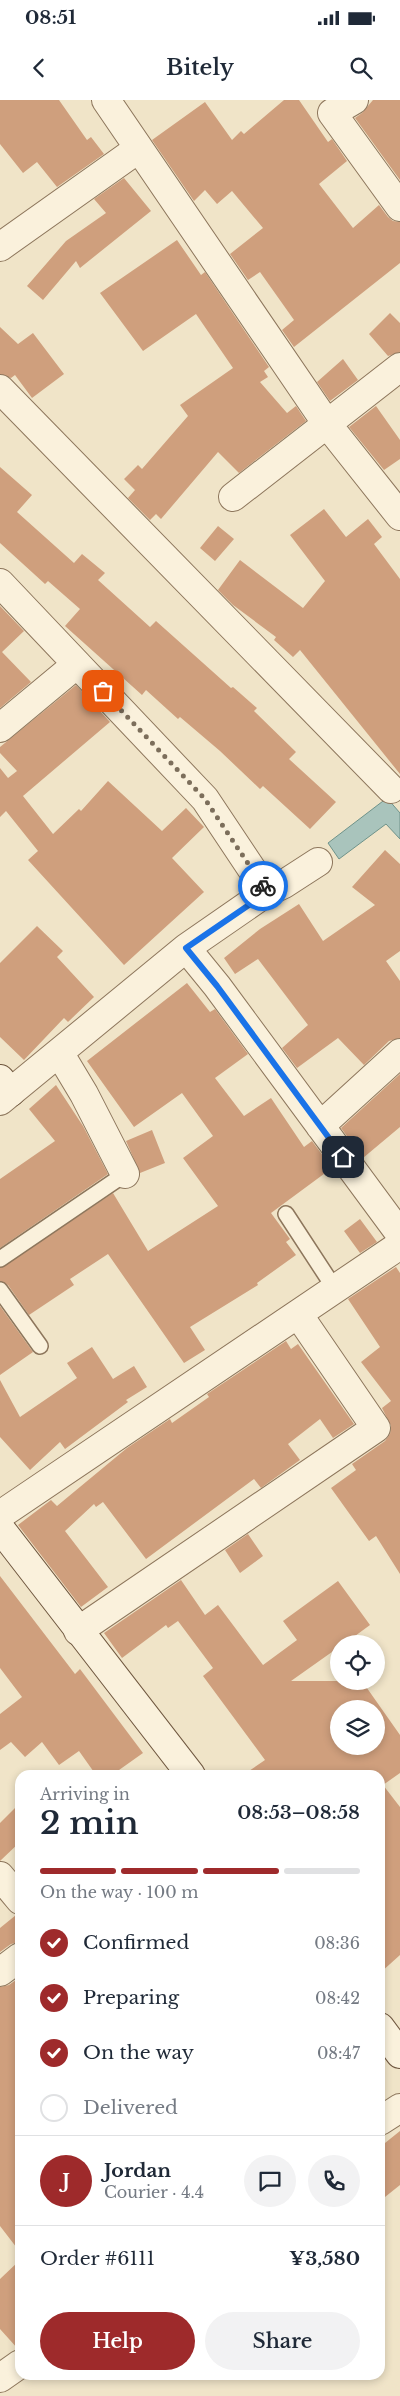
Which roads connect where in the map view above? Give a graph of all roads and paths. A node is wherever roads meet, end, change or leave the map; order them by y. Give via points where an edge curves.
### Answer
1 (106, 100) edge
2 (336, 104) edge
3 (138, 149) junction
4 (400, 207) edge
5 (0, 247) edge
6 (400, 368) edge
7 (0, 390) edge
8 (328, 424) junction
9 (232, 498) dead end
10 (400, 516) edge
11 (0, 584) edge
12 (77, 664) junction
13 (0, 728) edge
14 (391, 789) dead end
15 (318, 862) dead end
16 (268, 892) junction
17 (186, 948) junction
18 (400, 1053) edge
19 (60, 1054) junction
20 (4, 1091) edge
21 (320, 1126) junction
22 (125, 1174) joint
23 (286, 1214) dead end
24 (400, 1234) edge
25 (400, 1245) edge
26 (0, 1259) edge
27 (335, 1289) junction
28 (0, 1290) edge
29 (298, 1314) junction
30 (40, 1346) dead end
31 (0, 1515) edge
32 (0, 1528) edge
33 (78, 1631) junction
34 (187, 1770) edge
35 (0, 1876) edge
36 (15, 1894) edge
37 (15, 1961) edge
38 (0, 1972) edge
39 (385, 2034) edge
40 (400, 2054) edge
41 (400, 2108) edge
42 (385, 2118) edge
43 (15, 2368) edge
44 (0, 2378) edge

1 - 3 street
2 - 4 street
3 - 5 street
3 - 8 street
6 - 8 street
7 - 14 street
8 - 9 street
8 - 10 street
11 - 12 street
12 - 13 street
12 - 16 street via 205,799
15 - 16 street
16 - 17 street
17 - 19 street
17 - 21 street
18 - 21 street
19 - 20 street
19 - 22 street
21 - 24 street
22 - 26 lane
23 - 27 lane
25 - 27 street
27 - 29 street
28 - 30 lane
29 - 31 street
29 - 33 street via 376,1428
32 - 33 street
33 - 34 street
35 - 36 street
37 - 38 street
39 - 40 street
41 - 42 street
43 - 44 street

